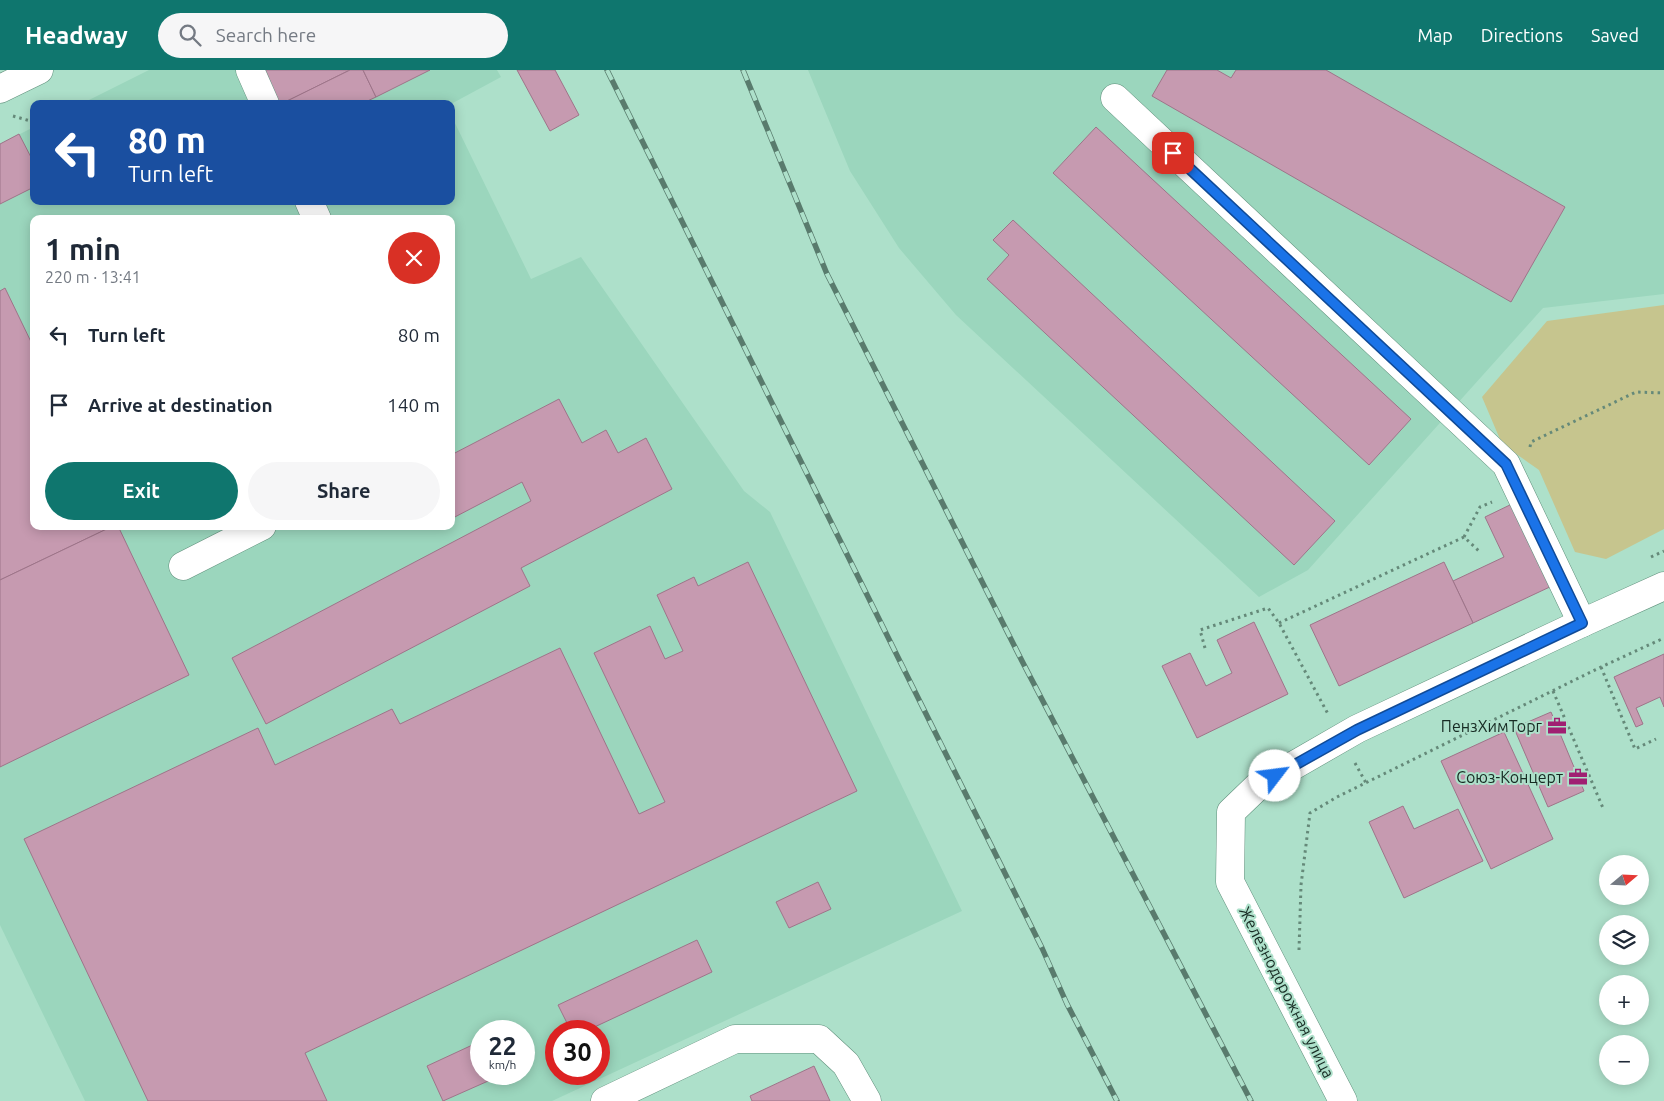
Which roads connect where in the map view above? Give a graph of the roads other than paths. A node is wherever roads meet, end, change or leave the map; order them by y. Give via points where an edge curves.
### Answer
1 (38, 70) edge
2 (250, 70) edge
3 (0, 89) edge
4 (1115, 98) dead end
5 (263, 100) edge
6 (254, 530) edge
7 (183, 566) dead end
8 (1664, 586) edge
9 (1582, 623) junction
10 (605, 1101) edge
11 (867, 1101) edge
12 (1343, 1101) edge

1 - 3 street
2 - 5 street
4 - 9 street via 1506,464
6 - 7 street
8 - 9 street
9 - 12 street, Железнодорожная улица via 1357,730 1258,786 1231,812 1230,882
10 - 11 street via 735,1039 819,1039 846,1064

